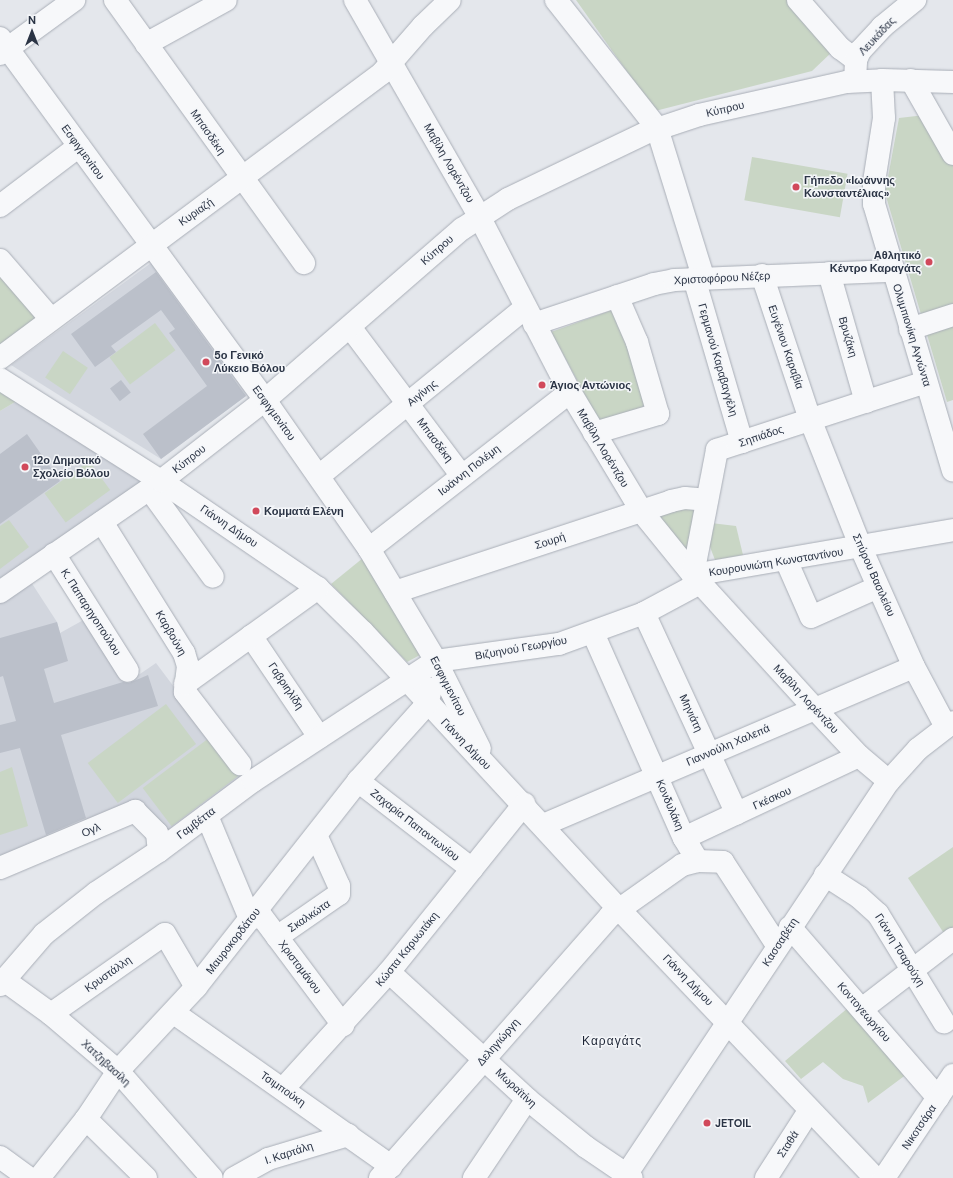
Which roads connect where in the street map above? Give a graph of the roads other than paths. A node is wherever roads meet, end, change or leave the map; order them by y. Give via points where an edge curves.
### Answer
1 (74, 0) edge
2 (114, 0) edge
3 (226, 0) edge
4 (355, 0) edge
5 (450, 0) edge
6 (556, 0) edge
7 (798, 0) edge
8 (915, 0) edge
9 (146, 44) junction
10 (2, 47) edge
11 (856, 60) junction
12 (391, 65) junction
13 (882, 80) junction
14 (911, 80) junction
15 (855, 82) junction
16 (953, 82) edge
17 (657, 128) junction
18 (79, 146) junction
19 (953, 154) edge
20 (242, 179) junction
21 (0, 206) edge
22 (479, 216) junction
23 (151, 244) junction
24 (0, 260) edge
25 (304, 263) dead end
26 (893, 271) junction
27 (829, 273) junction
28 (762, 275) junction
29 (698, 278) junction
30 (617, 296) junction
31 (953, 315) edge
32 (529, 316) junction
33 (51, 319) junction
34 (350, 327) junction
35 (910, 329) junction
36 (0, 358) edge
37 (0, 379) edge
38 (926, 382) junction
39 (570, 392) junction
40 (265, 400) junction
41 (866, 402) junction
42 (408, 404) junction
43 (810, 419) junction
44 (594, 433) junction
45 (742, 442) junction
46 (953, 471) edge
47 (319, 476) junction
48 (462, 476) junction
49 (155, 486) junction
50 (706, 500) junction
51 (642, 512) junction
52 (102, 522) junction
53 (953, 530) edge
54 (861, 548) junction
55 (369, 549) junction
56 (54, 554) junction
57 (786, 560) junction
58 (212, 577) dead end
59 (696, 579) junction
60 (878, 587) junction
61 (318, 588) junction
62 (0, 592) edge
63 (395, 592) junction
64 (644, 613) junction
65 (593, 633) junction
66 (251, 636) junction
67 (436, 661) junction
68 (914, 667) junction
69 (128, 671) dead end
70 (406, 679) junction
71 (185, 684) junction
72 (428, 704) junction
73 (815, 709) junction
74 (950, 724) edge
75 (319, 737) junction
76 (709, 753) junction
77 (859, 756) junction
78 (240, 764) dead end
79 (489, 769) junction
80 (658, 776) junction
81 (358, 781) junction
82 (889, 781) junction
83 (524, 804) junction
84 (737, 814) junction
85 (207, 816) junction
86 (543, 825) junction
87 (316, 835) junction
88 (684, 838) junction
89 (159, 851) junction
90 (698, 861) junction
91 (0, 868) edge
92 (472, 869) junction
93 (825, 875) junction
94 (618, 908) junction
95 (253, 914) junction
96 (790, 927) junction
97 (277, 937) junction
98 (953, 939) edge
99 (778, 946) junction
100 (913, 969) junction
101 (389, 972) junction
102 (2, 982) edge
103 (196, 987) junction
104 (862, 1010) junction
105 (174, 1013) junction
106 (51, 1014) junction
107 (729, 1022) junction
108 (944, 1022) dead end
109 (343, 1025) junction
110 (484, 1058) junction
111 (118, 1072) junction
112 (953, 1075) edge
113 (283, 1089) junction
114 (938, 1098) junction
115 (527, 1099) junction
116 (809, 1111) junction
117 (86, 1119) junction
118 (348, 1135) junction
119 (0, 1157) edge
120 (385, 1172) edge
121 (627, 1177) edge
122 (29, 1178) edge
123 (39, 1178) edge
124 (146, 1178) edge
125 (212, 1178) edge
126 (234, 1178) edge
127 (474, 1178) edge
128 (766, 1178) edge
129 (875, 1178) edge
130 (884, 1178) edge

1 - 10 street
2 - 9 street, Μπασδέκη
3 - 9 street
4 - 12 street, Μαβίλη Λορέντζου
5 - 12 street, Κυριαζή via 422,26
6 - 17 street
7 - 11 street via 840,48
8 - 11 street, Λευκάδας via 877,33 860,51
9 - 20 street, Μπασδέκη
10 - 18 street, Εσφιγμενίτου
11 - 15 street, Λευκάδας
12 - 20 street, Κυριαζή
12 - 22 street, Μαβίλη Λορέντζου
13 - 14 street, Κύπρου
13 - 15 street, Κύπρου
13 - 26 street, Ολυμπιονίκη Αγνώντα via 884,118 873,193
14 - 16 street, Κύπρου
14 - 19 street
15 - 17 street, Κύπρου via 722,109
17 - 22 street, Κύπρου via 553,175
17 - 29 street, Γερμανού Καραβαγγέλη
18 - 21 street
18 - 23 street, Εσφιγμενίτου
20 - 23 street, Κυριαζή
20 - 25 street, Μπασδέκη
22 - 32 street, Μαβίλη Λορέντζου
22 - 34 street, Κύπρου via 443,244
23 - 33 street, Κυριαζή
23 - 40 street, Εσφιγμενίτου
24 - 33 street
26 - 27 street, Χριστοφόρου Νέζερ
26 - 35 street, Ολυμπιονίκη Αγνώντα
27 - 28 street, Χριστοφόρου Νέζερ
27 - 41 street, Βρυζάκη
28 - 29 street, Χριστοφόρου Νέζερ
28 - 43 street, Ευγένιου Καραβία
29 - 30 street, Χριστοφόρου Νέζερ via 664,282
29 - 45 street, Γερμανού Καραβαγγέλη
30 - 32 street, Χριστοφόρου Νέζερ
30 - 44 street via 637,342 658,414
31 - 35 street
32 - 39 street, Μαβίλη Λορέντζου
32 - 42 street, Αιγίνης
33 - 36 street, Κυριαζή
34 - 40 street, Κύπρου
34 - 42 street, Μπασδέκη
35 - 38 street, Ολυμπιονίκη Αγνώντα
37 - 49 street, Γιάννη Δήμου
38 - 41 street, Σηπιάδος
38 - 46 street, Ολυμπιονίκη Αγνώντα
39 - 44 street, Μαβίλη Λορέντζου
39 - 48 street, Ιωάννη Πολέμη
40 - 47 street, Εσφιγμενίτου
40 - 49 street, Κύπρου
41 - 43 street, Σηπιάδος
42 - 47 street, Αιγίνης
42 - 48 street, Μπασδέκη
43 - 45 street, Σηπιάδος
43 - 54 street, Σπύρου Βασιλείου
44 - 51 street, Μαβίλη Λορέντζου
45 - 50 street, Σηπιάδος via 716,453
47 - 55 street, Εσφιγμενίτου
48 - 55 street, Ιωάννη Πολέμη
49 - 52 street, Κύπρου
49 - 58 street
49 - 61 street, Γιάννη Δήμου
50 - 51 street, Σουρή via 679,499
50 - 59 street, Σηπιάδος
51 - 59 street, Μαβίλη Λορέντζου
51 - 63 street, Σουρή
52 - 56 street, Κύπρου
52 - 71 street, Καρβούνη via 182,649 188,666
53 - 54 street, Κουρουνιώτη Κωνσταντίνου
54 - 57 street, Κουρουνιώτη Κωνσταντίνου
54 - 60 street, Σπύρου Βασιλείου
55 - 63 street, Εσφιγμενίτου
56 - 62 street, Κύπρου
56 - 69 street, Κ. Παπαρηγοπούλου
57 - 59 street, Κουρουνιώτη Κωνσταντίνου
57 - 60 street via 811,617
59 - 64 street, Βιζυηνού Γεωργίου
59 - 73 street, Μαβίλη Λορέντζου
60 - 68 street, Σπύρου Βασιλείου
61 - 66 street
61 - 70 street, Γιάννη Δήμου
63 - 67 street, Εσφιγμενίτου
64 - 65 street, Βιζυηνού Γεωργίου
64 - 76 street, Μηνιάτη
65 - 67 street, Βιζυηνού Γεωργίου via 559,644
65 - 80 street, Κονδυλάκη
66 - 71 street
66 - 75 street, Γαβριηλίδη
67 - 70 street, Βιζυηνού Γεωργίου
67 - 72 street
67 - 79 street, Εσφιγμενίτου
68 - 73 street, Γιαννούλη Χαλεπά
68 - 74 street, Σπύρου Βασιλείου
70 - 72 street, Γιάννη Δήμου
70 - 75 street, Γαμβέττα
71 - 78 street, Καρβούνη via 185,692
72 - 79 street, Γιάννη Δήμου
72 - 81 street, Μαυροκορδάτου
73 - 76 street, Γιαννούλη Χαλεπά
73 - 77 street, Μαβίλη Λορέντζου
74 - 82 street, Κασσαβέτη via 918,749
75 - 85 street, Γαμβέττα
76 - 80 street, Γιαννούλη Χαλεπά
76 - 84 street, Μηνιάτη
77 - 82 street, Μαβίλη Λορέντζου
77 - 84 street, Γκέσκου
79 - 83 street, Γιάννη Δήμου
80 - 86 street, Γιαννούλη Χαλεπά
80 - 88 street, Κονδυλάκη
81 - 87 street, Μαυροκορδάτου
81 - 92 street, Ζαχαρία Παπαντωνίου
82 - 93 street, Κασσαβέτη
83 - 86 street, Γιάννη Δήμου
83 - 92 street, Κώστα Καρυωτάκη
84 - 88 street, Γκέσκου
85 - 89 street, Γαμβέττα
85 - 95 street, Χριστομάνου
86 - 94 street, Γιάννη Δήμου
87 - 95 street, Μαυροκορδάτου
87 - 97 street, Σκαλκώτα via 339,886 339,894
88 - 90 street, Κονδυλάκη
89 - 91 street, Ογλ via 157,833 135,811
89 - 102 street, Γαμβέττα via 66,915 44,934
90 - 94 street via 682,865
90 - 99 street via 723,862
92 - 101 street, Κώστα Καρυωτάκη
93 - 96 street, Κασσαβέτη
93 - 100 street, Γιάννη Τσαρούχη via 872,907
94 - 107 street, Γιάννη Δήμου
94 - 110 street, Δεληγιώργη
95 - 97 street, Χριστομάνου
95 - 103 street, Μαυροκορδάτου
96 - 99 street, Κασσαβέτη
96 - 104 street, Κοντογεωργίου
97 - 109 street, Χριστομάνου
98 - 100 street
99 - 107 street, Κασσαβέτη
100 - 104 street
100 - 108 street, Γιάννη Τσαρούχη
101 - 109 street, Κώστα Καρυωτάκη
101 - 110 street, Μωραϊτίνη
102 - 106 street, Χατζηβασίλη
103 - 105 street, Μαυροκορδάτου
103 - 106 street, Κρυστάλλη via 165,934
104 - 114 street, Κοντογεωργίου
105 - 111 street, Μαυροκορδάτου
105 - 113 street, Τσιμπούκη
106 - 111 street, Χατζηβασίλη
107 - 116 street, Γιάννη Δήμου
107 - 121 street, Κασσαβέτη
109 - 113 street, Κώστα Καρυωτάκη
110 - 115 street, Μωραϊτίνη
110 - 120 street, Δεληγιώργη
111 - 117 street, Μαυροκορδάτου
111 - 125 street, Χατζηβασίλη
112 - 114 street, Νικοτσάρα
113 - 118 street, Τσιμπούκη
114 - 130 street, Νικοτσάρα
115 - 121 street, Μωραϊτίνη
115 - 127 street
116 - 128 street, Σταθά
116 - 129 street, Γιάννη Δήμου
117 - 123 street, Μαυροκορδάτου
117 - 124 street
118 - 120 street, Τσιμπούκη
118 - 126 street, Ι. Καρτάλη via 268,1159
119 - 122 street

